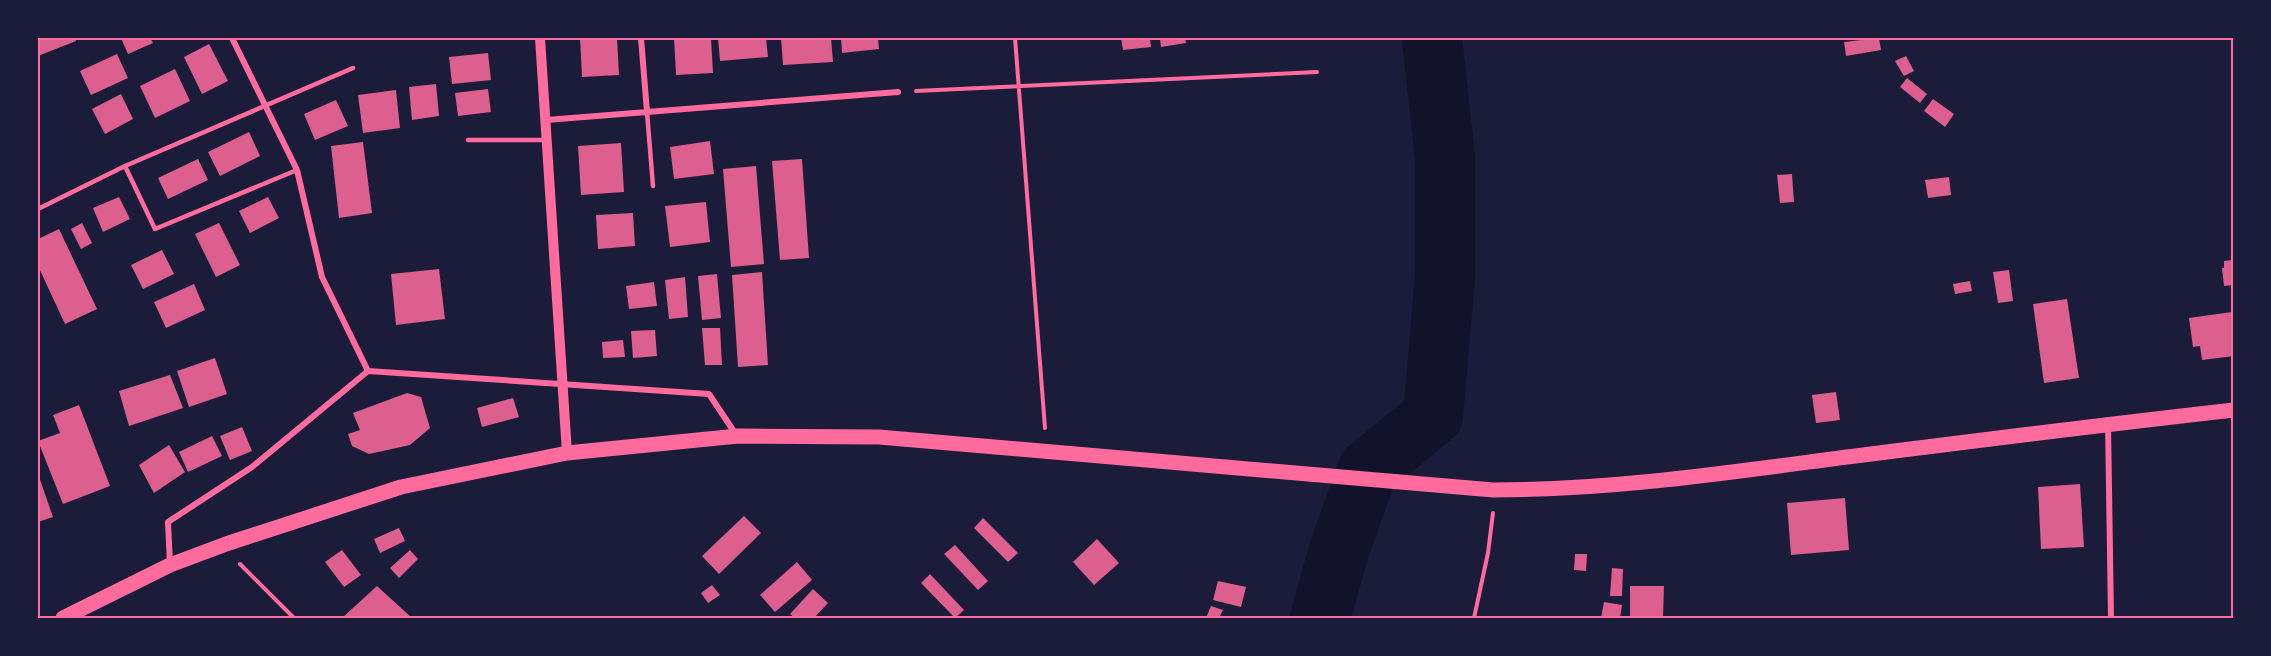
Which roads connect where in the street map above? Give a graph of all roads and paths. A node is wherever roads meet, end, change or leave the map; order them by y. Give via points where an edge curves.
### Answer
1 (232, 38) edge
2 (540, 38) edge
3 (641, 38) edge
4 (1015, 38) edge
5 (353, 68) dead end
6 (1317, 72) dead end
7 (1019, 86) junction
8 (898, 92) joint
9 (264, 104) junction
10 (647, 112) junction
11 (546, 120) junction
12 (468, 140) dead end
13 (547, 140) junction
14 (125, 166) junction
15 (297, 170) junction
16 (653, 186) dead end
17 (38, 209) edge
18 (368, 371) junction
19 (562, 382) junction
20 (2234, 410) edge
21 (2108, 424) junction
22 (738, 436) junction
23 (1047, 452) junction
24 (567, 453) junction
25 (1494, 508) dead end
26 (226, 544) junction
27 (170, 565) junction
28 (63, 618) edge
29 (294, 618) edge
30 (1474, 618) edge
31 (2111, 618) edge

1 - 9 street
2 - 11 street
3 - 10 street
4 - 7 path
5 - 9 lane
6 - 7 path
7 - 8 path
7 - 23 path
8 - 10 street
9 - 14 lane
9 - 15 street
10 - 11 street
10 - 16 lane
11 - 13 street
12 - 13 lane
13 - 19 street
14 - 15 lane via 155,229
14 - 17 lane
15 - 18 street via 322,277
18 - 19 street
18 - 27 street via 252,467 168,522
19 - 22 street via 709,394
19 - 24 street
20 - 21 main road
21 - 23 main road via 1648,483 1544,490 1492,490
21 - 31 street
22 - 23 main road via 879,437
22 - 24 main road
24 - 26 main road via 401,487
25 - 30 path
26 - 27 main road
26 - 29 path via 245,570
27 - 28 main road

